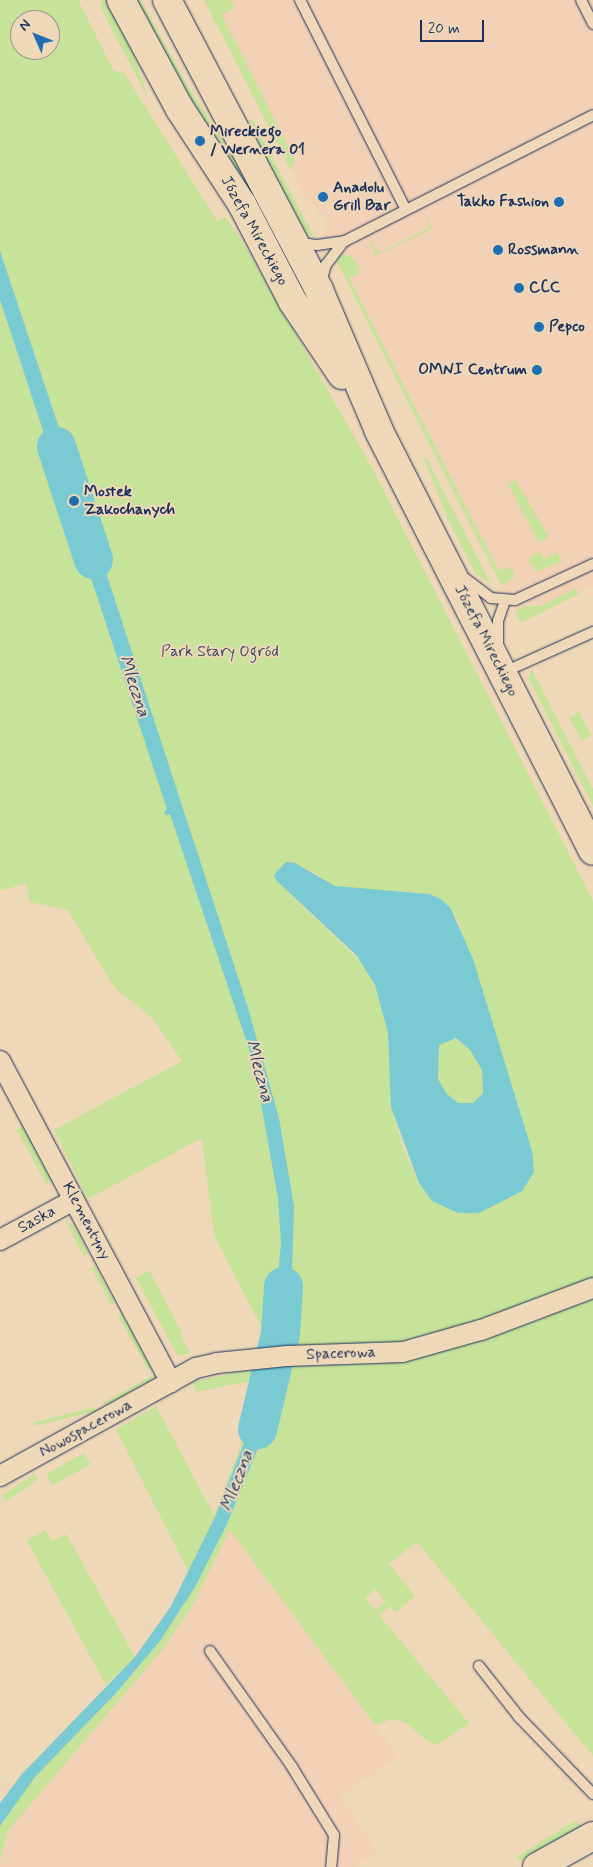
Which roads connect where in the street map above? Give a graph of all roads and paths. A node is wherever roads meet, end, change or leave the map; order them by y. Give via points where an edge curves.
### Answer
1 (121, 0) edge
2 (167, 0) edge
3 (300, 0) edge
4 (581, 0) edge
5 (593, 24) edge
6 (593, 115) edge
7 (406, 210) junction
8 (293, 241) junction
9 (345, 241) junction
10 (319, 290) junction
11 (379, 431) junction
12 (441, 553) junction
13 (593, 564) edge
14 (505, 601) junction
15 (593, 632) edge
16 (502, 673) junction
17 (593, 851) edge
18 (0, 1060) edge
19 (74, 1200) junction
20 (0, 1240) edge
21 (592, 1288) edge
22 (172, 1382) junction
23 (0, 1476) edge
24 (210, 1651) dead end
25 (479, 1666) dead end
26 (593, 1794) edge
27 (593, 1836) edge
28 (331, 1867) edge
29 (537, 1867) edge

1 - 11 main road, Józefa Mireckiego via 180,109 242,204 293,302
2 - 8 main road, Józefa Mireckiego
3 - 7 lane
4 - 5 lane
6 - 7 lane
7 - 9 lane
8 - 9 lane via 317,245
8 - 10 main road, Józefa Mireckiego
9 - 10 lane via 326,265
10 - 11 main road, Józefa Mireckiego
11 - 12 main road, Józefa Mireckiego
12 - 14 lane via 481,594
12 - 16 main road, Józefa Mireckiego
13 - 14 lane via 532,595
14 - 16 lane via 497,630
15 - 16 lane
16 - 17 main road, Józefa Mireckiego
18 - 19 street, Klementyny
19 - 20 street, Saska
19 - 22 street, Klementyny
21 - 22 street, Spacerowa via 518,1316 403,1352 218,1362 196,1368
22 - 23 street, Nowospacerowa
24 - 28 lane via 292,1767 334,1835
25 - 26 lane via 519,1717
27 - 29 main road

